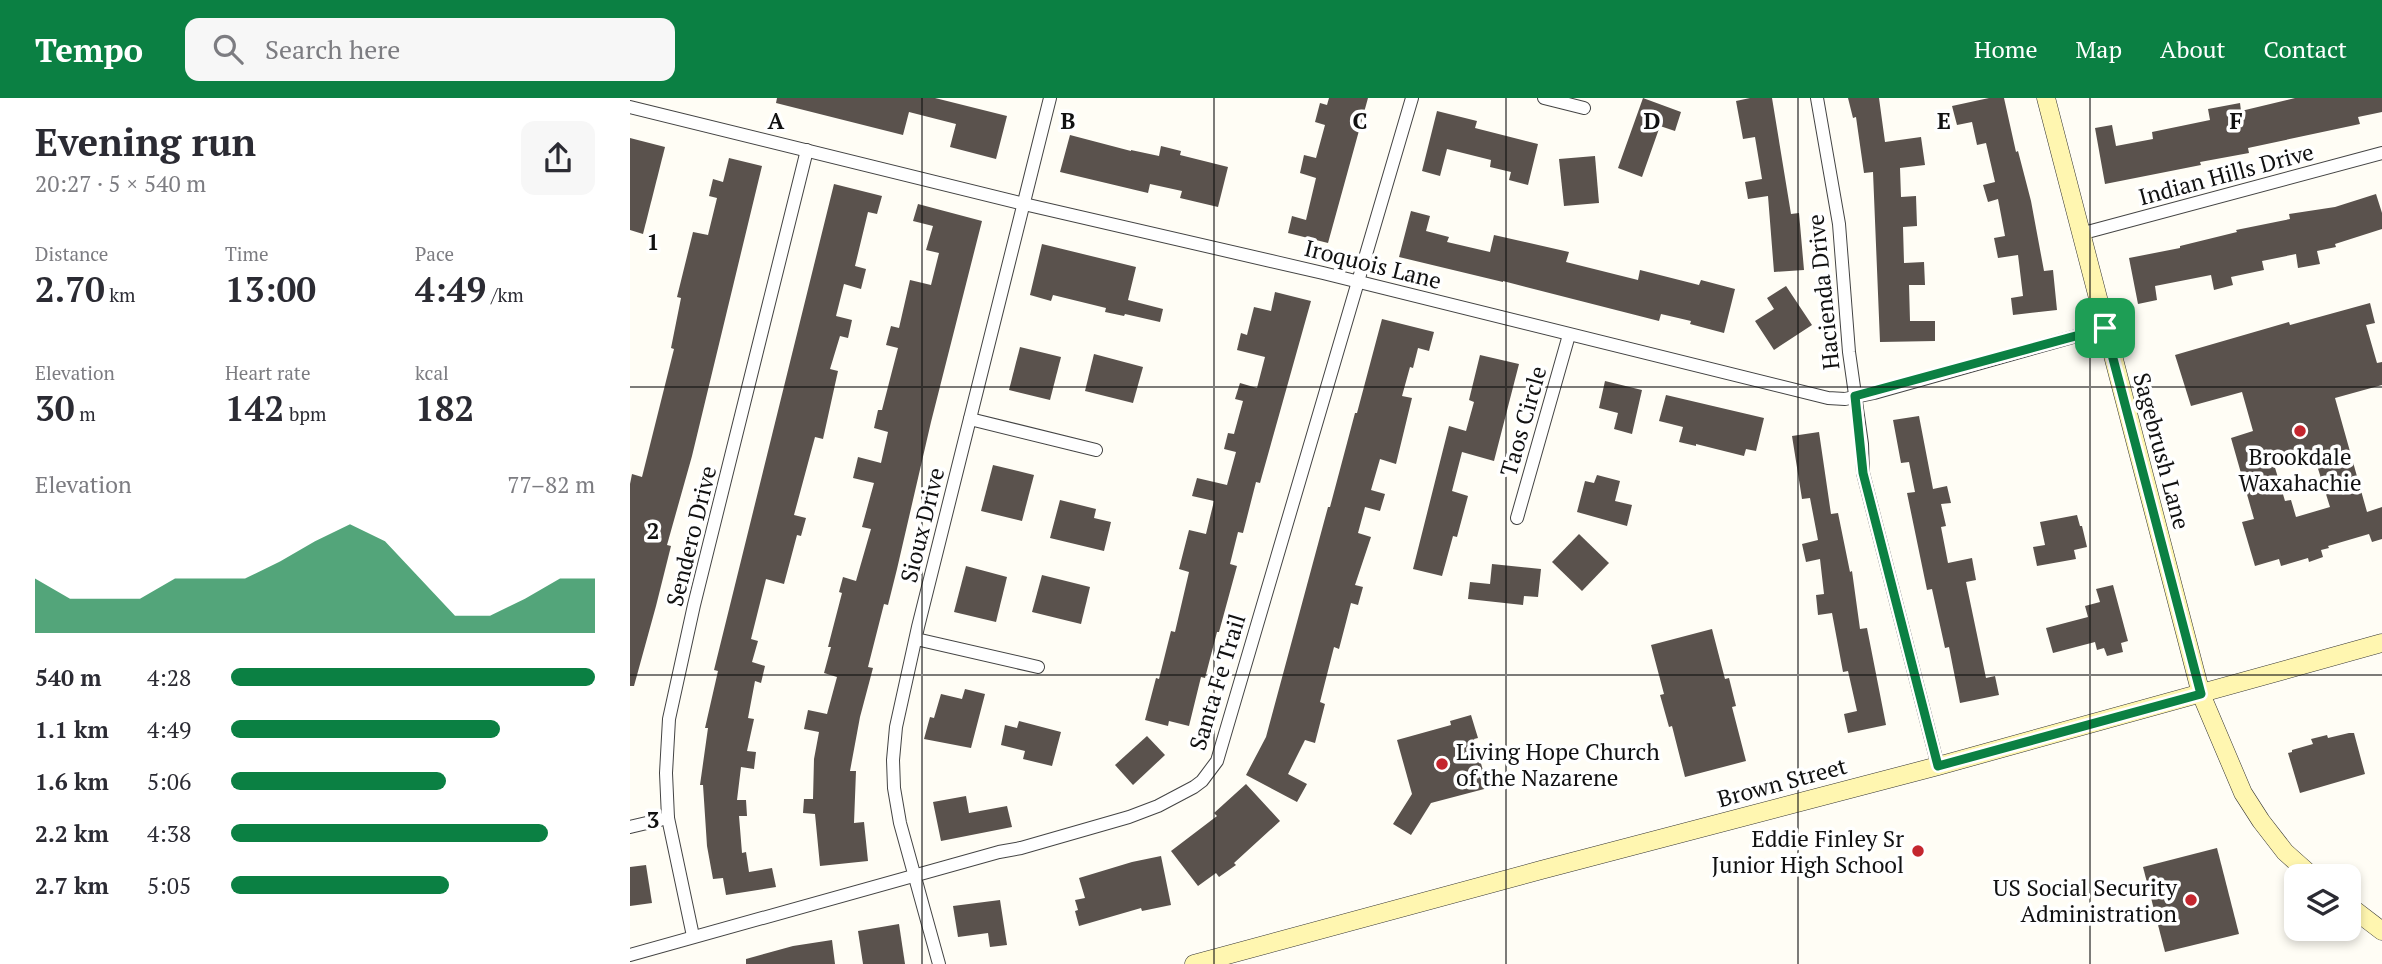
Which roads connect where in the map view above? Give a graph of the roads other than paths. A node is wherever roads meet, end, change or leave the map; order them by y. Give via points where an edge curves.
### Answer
1 (1050, 98) edge
2 (1412, 98) edge
3 (1544, 98) edge
4 (1817, 98) edge
5 (2046, 98) edge
6 (630, 107) edge
7 (1584, 108) dead end
8 (807, 150) junction
9 (2382, 153) edge
10 (1024, 204) junction
11 (2080, 234) junction
12 (1357, 282) junction
13 (2105, 328) junction
14 (1569, 335) junction
15 (1855, 396) junction
16 (970, 419) junction
17 (1096, 450) dead end
18 (1517, 518) dead end
19 (916, 639) junction
20 (2382, 643) edge
21 (1038, 667) dead end
22 (2201, 694) junction
23 (1938, 766) junction
24 (668, 818) junction
25 (630, 827) edge
26 (2298, 864) edge
27 (913, 875) junction
28 (2361, 915) edge
29 (2382, 931) edge
30 (693, 936) junction
31 (630, 955) edge
32 (939, 964) edge
33 (1194, 964) edge

1 - 10 street, Sioux Drive
2 - 12 street, Santa Fe Trail
3 - 7 street
4 - 15 street, Hacienda Drive via 1839,224
5 - 11 main road, Sagebrush Lane
6 - 8 street, Iroquois Lane
8 - 10 street, Iroquois Lane
8 - 24 street, Sendero Drive via 669,719
9 - 11 street, Indian Hills Drive
10 - 12 street, Iroquois Lane
10 - 16 street, Sioux Drive
11 - 13 main road, Sagebrush Lane
12 - 14 street, Iroquois Lane
12 - 27 street, Santa Fe Trail via 1217,761 1202,781 1129,817
13 - 15 street, Iroquois Lane
13 - 22 main road, Sagebrush Lane
14 - 15 street, Iroquois Lane via 1828,398
14 - 18 street, Taos Circle
15 - 23 street, Hacienda Drive via 1863,473
16 - 17 street
16 - 19 street, Sioux Drive
19 - 21 street
19 - 27 street, Sioux Drive via 893,760 894,789
20 - 22 main road, Brown Street
22 - 23 main road, Brown Street
22 - 26 main road, Sagebrush Lane via 2243,793
23 - 33 main road, Brown Street
24 - 25 street
24 - 30 street, Sendero Drive
27 - 30 street, Santa Fe Trail
27 - 32 street, Sioux Drive
28 - 29 main road
30 - 31 street, Santa Fe Trail

